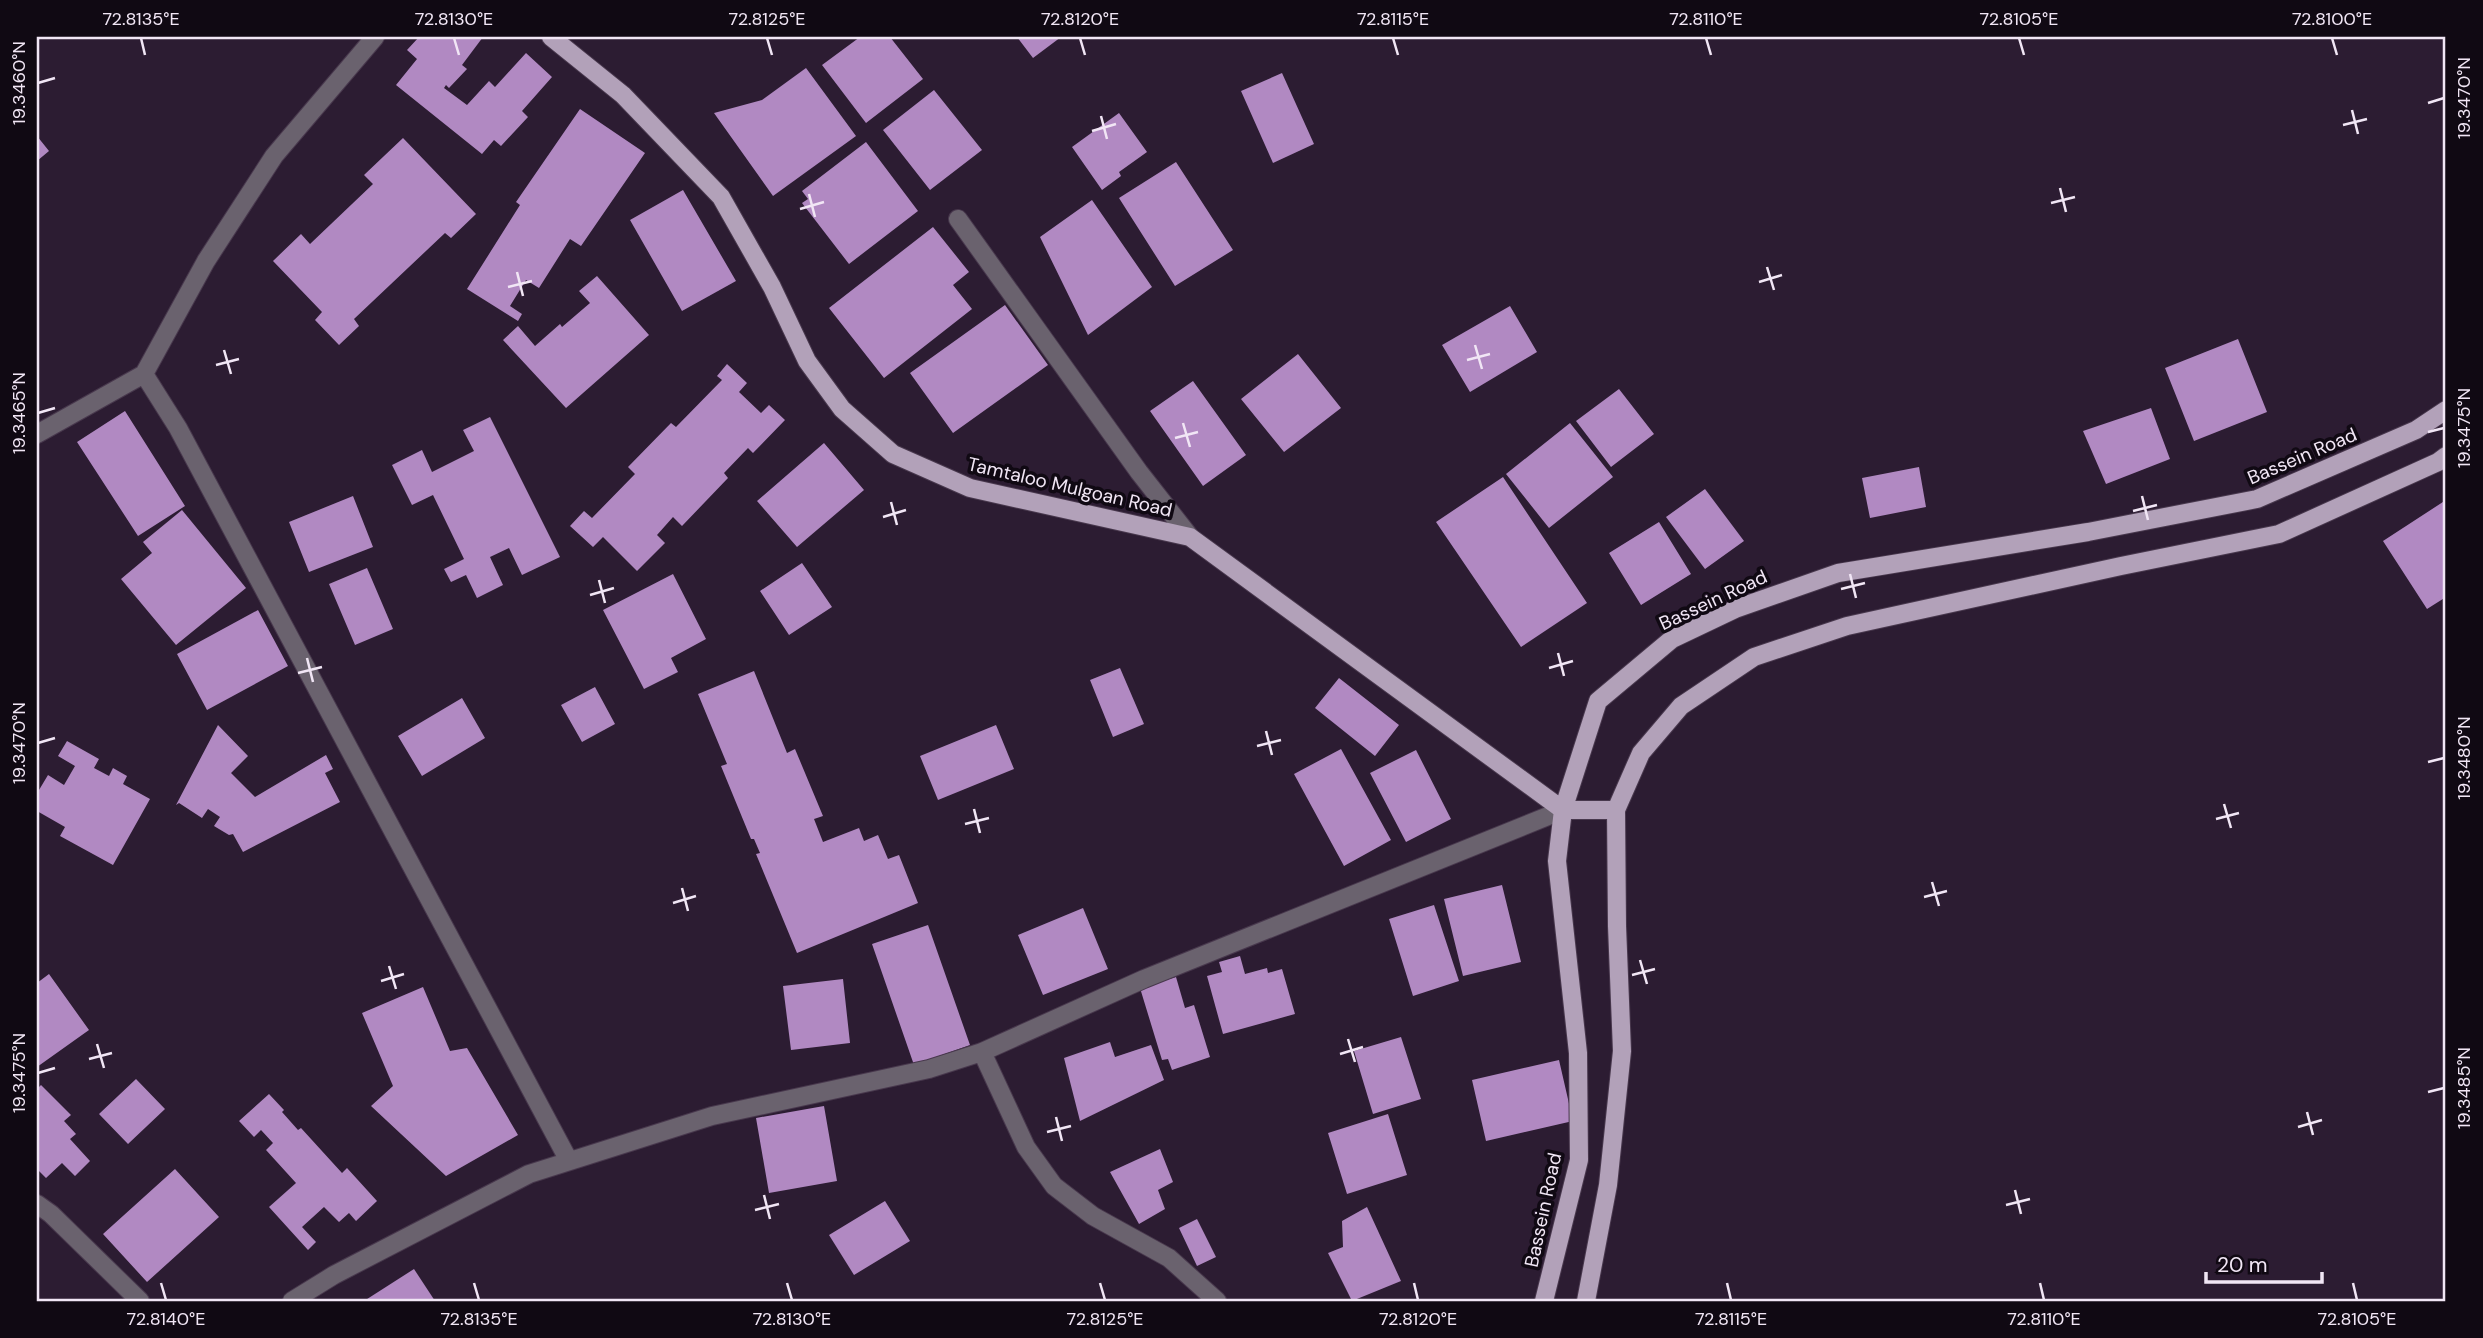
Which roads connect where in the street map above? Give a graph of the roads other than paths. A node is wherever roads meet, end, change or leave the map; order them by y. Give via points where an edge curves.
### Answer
1 (375, 37) edge
2 (551, 37) edge
3 (958, 219) dead end
4 (144, 374) junction
5 (2446, 410) edge
6 (37, 434) edge
7 (2446, 456) edge
8 (1190, 537) junction
9 (1563, 810) junction
10 (1616, 810) junction
11 (982, 1052) junction
12 (569, 1161) junction
13 (37, 1204) edge
14 (140, 1301) edge
15 (292, 1301) edge
16 (1217, 1301) edge
17 (1544, 1301) edge
18 (1586, 1301) edge

1 - 4 street via 274,156 206,261
2 - 8 main road, Tamtaloo Mulgoan Road via 623,95 721,197 807,361 842,409 894,454 970,488
3 - 8 street
4 - 6 street
4 - 12 street via 178,428
5 - 9 main road, Bassein Road via 2416,430 2257,499 1838,573 1735,609 1672,639 1598,701
7 - 10 main road via 2279,534 1847,626 1754,657 1681,706 1641,753
8 - 9 main road, Tamtaloo Mulgoan Road
9 - 10 main road
9 - 11 street via 1144,979
9 - 17 main road, Bassein Road via 1557,861 1578,1053 1578,1160
10 - 18 main road via 1622,1051 1608,1185
11 - 12 street via 929,1069 712,1116
11 - 16 street via 1026,1147 1054,1186 1093,1216 1169,1258
12 - 15 street via 529,1174
13 - 14 street

